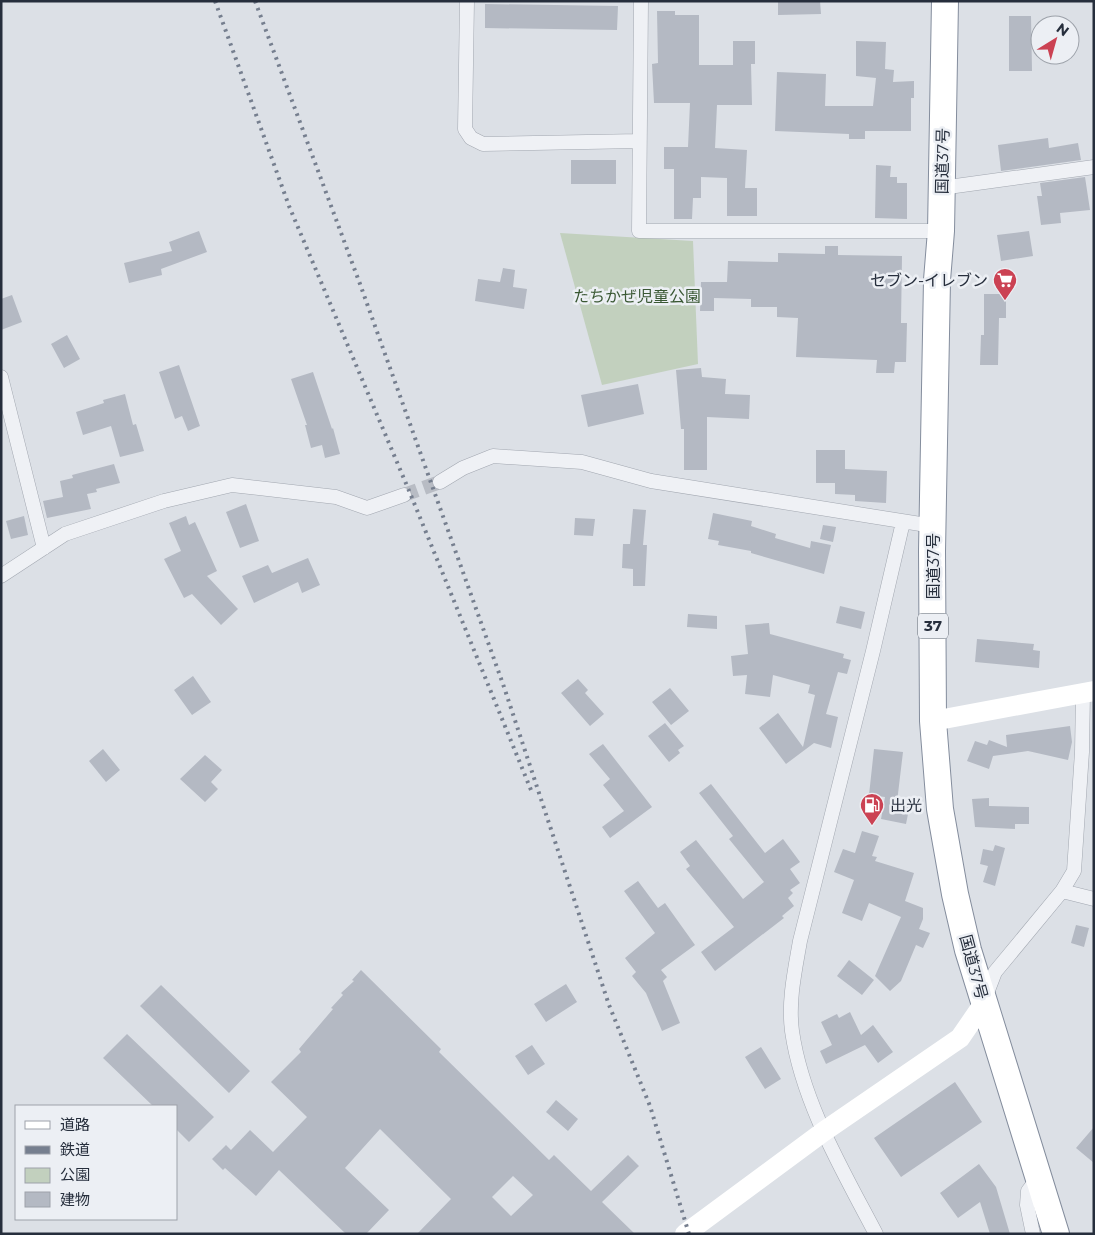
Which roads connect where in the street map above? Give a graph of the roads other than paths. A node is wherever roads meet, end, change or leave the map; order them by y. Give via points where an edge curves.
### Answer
1 (467, 1) edge
2 (640, 1) edge
3 (945, 1) edge
4 (639, 141) junction
5 (1094, 168) edge
6 (941, 188) junction
7 (941, 231) junction
8 (1, 377) edge
9 (440, 482) tunnel mouth
10 (404, 495) tunnel mouth
11 (903, 522) junction
12 (933, 526) junction
13 (44, 548) junction
14 (1, 576) edge
15 (1089, 692) edge
16 (933, 721) junction
17 (1062, 891) junction
18 (1094, 899) edge
19 (984, 1003) junction
20 (824, 1132) junction
21 (1038, 1178) junction
22 (685, 1234) edge
23 (876, 1234) edge
24 (1033, 1234) edge
25 (1056, 1234) edge

1 - 4 street via 465,129 471,138 483,144
2 - 4 street
3 - 6 highway, 国道37号 / 37
4 - 7 street via 639,230
5 - 6 street
6 - 7 highway, 国道37号 / 37
7 - 12 highway, 国道37号 / 37 via 937,280
8 - 13 street
9 - 11 street via 493,456 582,462 651,482
10 - 13 street via 366,508 336,497 232,485 164,501 65,534
11 - 12 street
11 - 20 street via 792,987 794,1041 805,1084
12 - 16 highway, 国道37号 / 37
13 - 14 street
15 - 16 street
15 - 17 street via 1074,871
16 - 19 highway, 国道37号 / 37 via 940,809 953,884
17 - 18 street
17 - 19 street via 995,972
19 - 20 street via 960,1038
19 - 21 highway, 国道37号 / 37
20 - 22 street
20 - 23 street
21 - 24 street via 1028,1191 1027,1205
21 - 25 highway, 国道37号 / 37

